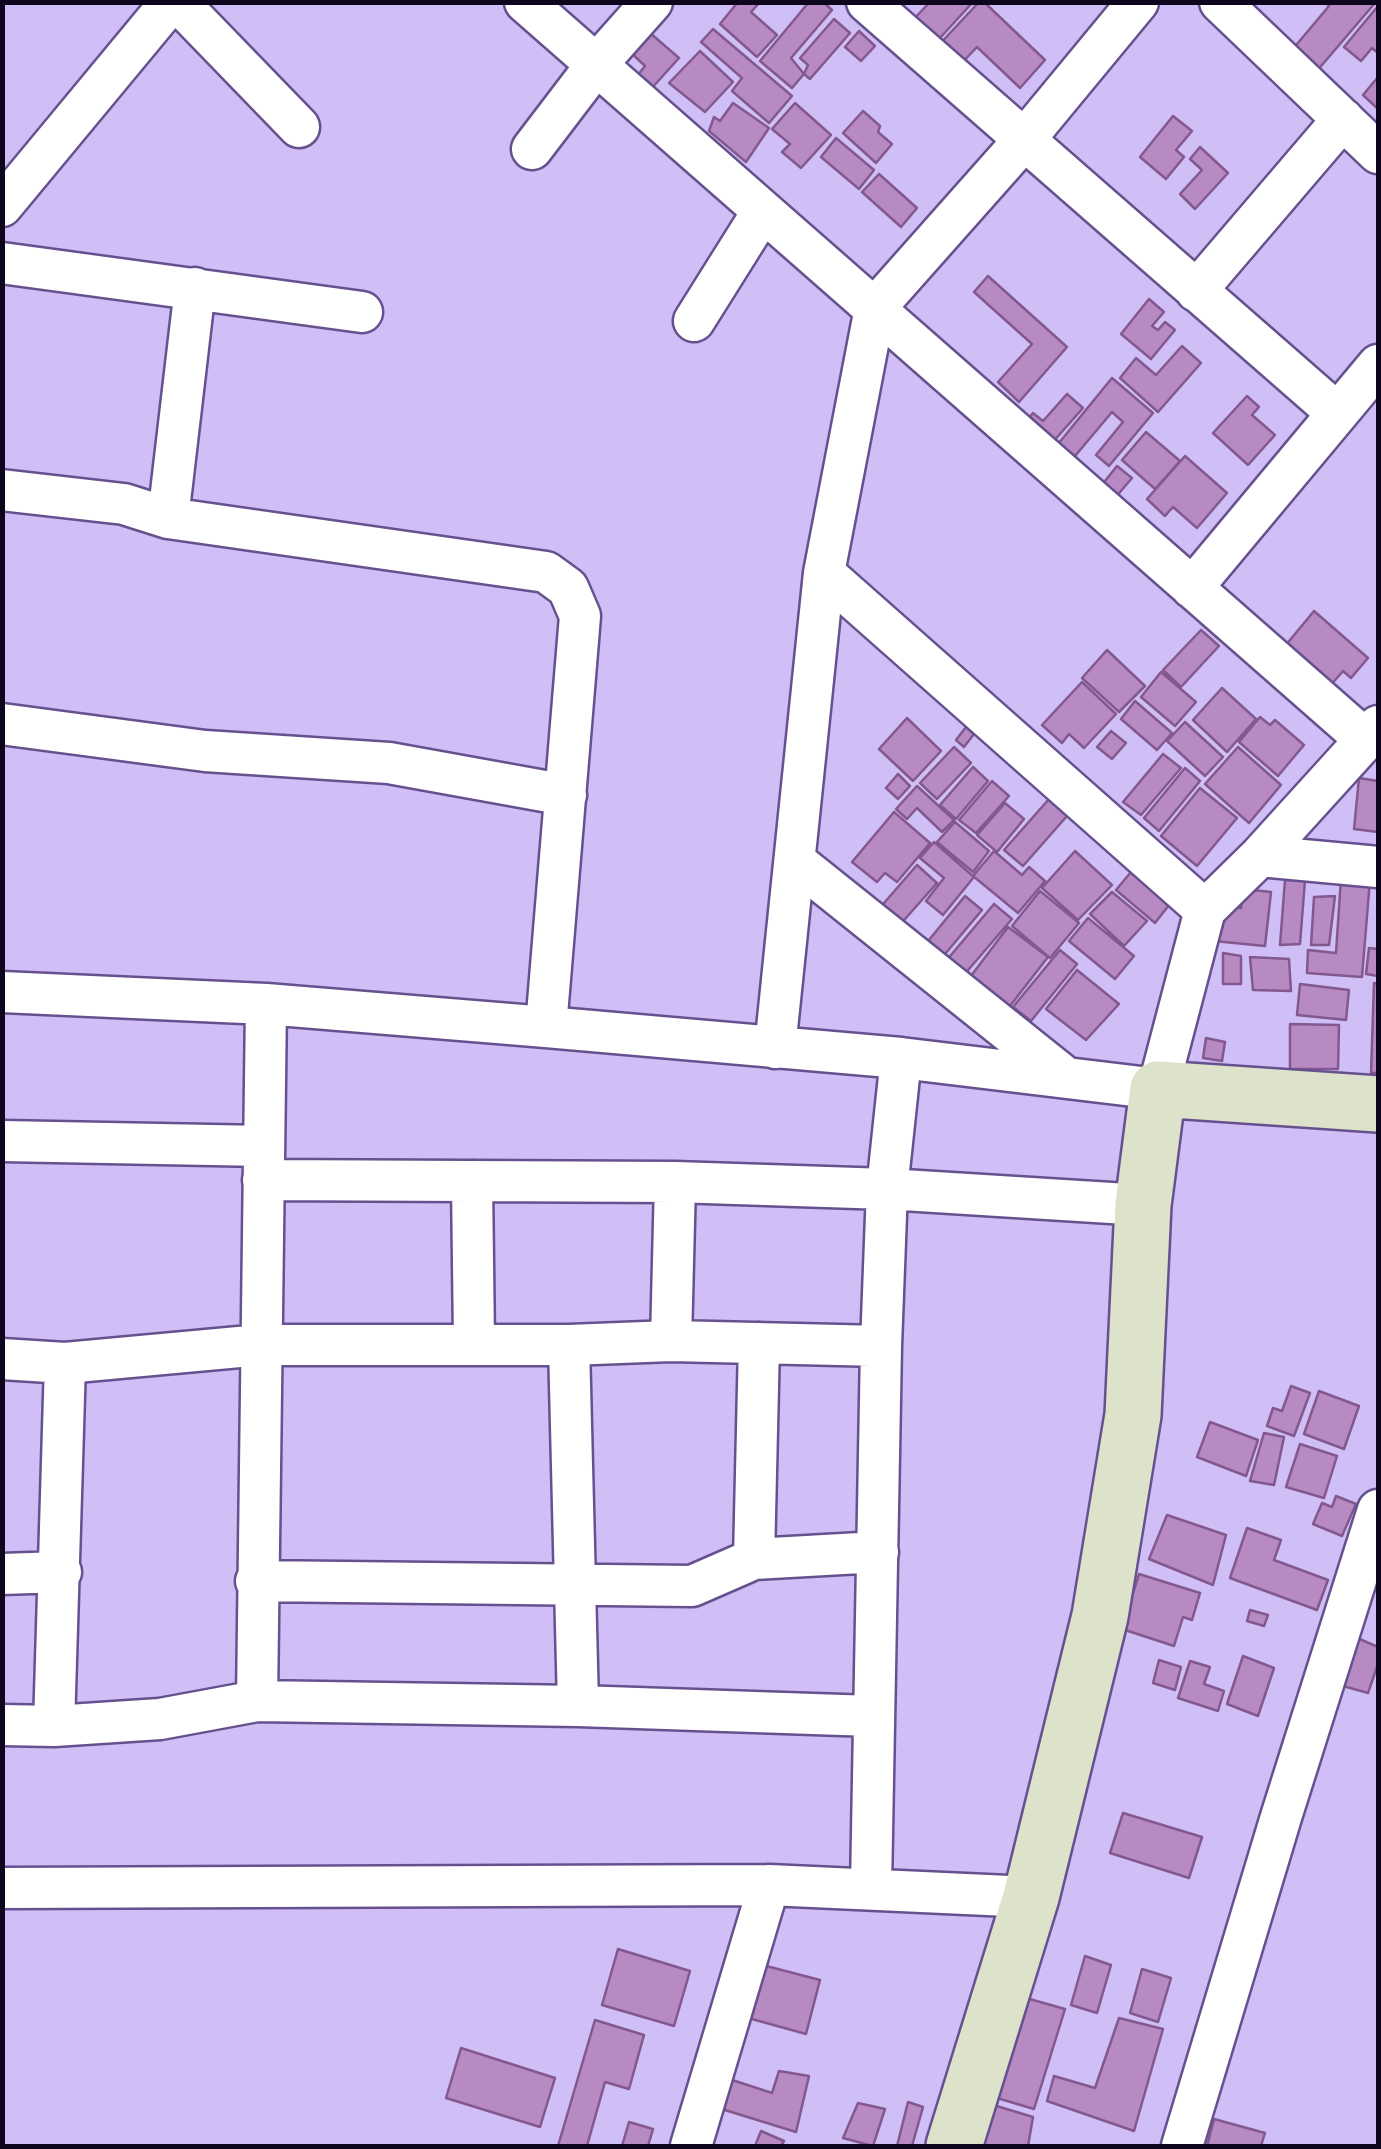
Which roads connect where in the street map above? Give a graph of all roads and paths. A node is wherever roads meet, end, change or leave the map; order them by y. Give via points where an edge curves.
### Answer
1 (175, 2) edge
2 (525, 2) edge
3 (652, 2) edge
4 (868, 2) edge
5 (1138, 2) edge
6 (1220, 2) edge
7 (596, 65) junction
8 (1342, 119) junction
9 (299, 126) dead end
10 (1024, 140) junction
11 (532, 150) dead end
12 (1378, 153) edge
13 (2, 206) edge
14 (763, 211) junction
15 (2, 262) edge
16 (195, 288) junction
17 (1196, 291) junction
18 (875, 308) junction
19 (362, 312) dead end
20 (694, 321) dead end
21 (1378, 365) edge
22 (1337, 413) junction
23 (2, 490) edge
24 (168, 518) junction
25 (824, 574) junction
26 (1192, 588) junction
27 (2, 724) edge
28 (1372, 733) edge
29 (566, 795) junction
30 (1260, 856) junction
31 (794, 861) junction
32 (1378, 867) edge
33 (1205, 910) junction
34 (2, 992) edge
35 (266, 1004) junction
36 (546, 1027) junction
37 (775, 1048) junction
38 (901, 1058) junction
39 (1064, 1076) junction
40 (1158, 1089) junction
41 (1378, 1104) edge
42 (2, 1141) edge
43 (264, 1163) junction
44 (472, 1181) junction
45 (675, 1182) junction
46 (887, 1189) junction
47 (1143, 1205) junction
48 (670, 1342) junction
49 (474, 1343) junction
50 (759, 1343) junction
51 (261, 1345) junction
52 (570, 1345) junction
53 (881, 1346) junction
54 (2, 1359) edge
55 (65, 1363) junction
56 (1378, 1510) edge
57 (878, 1552) junction
58 (754, 1559) junction
59 (61, 1572) junction
60 (2, 1574) edge
61 (256, 1581) junction
62 (573, 1584) junction
63 (256, 1702) junction
64 (578, 1706) junction
65 (872, 1716) junction
66 (2, 1725) edge
67 (54, 1726) junction
68 (768, 1885) junction
69 (2, 1888) edge
70 (871, 1888) junction
71 (1031, 1897) junction
72 (691, 2146) edge
73 (954, 2146) edge
74 (1182, 2146) edge

1 - 9 street
1 - 13 street
2 - 7 street
3 - 7 street
4 - 10 street
5 - 10 street
6 - 8 street
7 - 11 street
7 - 14 street
8 - 12 street
8 - 17 street
10 - 17 street
10 - 18 street
14 - 18 street
14 - 20 street
15 - 16 street
16 - 19 street
16 - 24 street
17 - 22 street
18 - 25 street
18 - 26 street
21 - 22 street
22 - 26 street
23 - 24 street via 124,504
24 - 29 street via 546,572 568,588 580,616
25 - 31 street
25 - 33 street
26 - 28 street
27 - 29 street via 205,751 389,762
28 - 30 street
29 - 36 street
30 - 32 street
30 - 33 street
31 - 37 street
31 - 39 street
33 - 40 street
34 - 35 street
35 - 36 street
35 - 43 street
36 - 37 street
37 - 38 street
38 - 39 street
38 - 46 street
39 - 40 street
40 - 41 street
40 - 47 street
42 - 43 street
43 - 44 street
43 - 51 street
44 - 45 street
44 - 49 street
45 - 46 street
45 - 48 street
46 - 47 street
46 - 53 street
47 - 71 street via 1134,1415 1100,1616
48 - 50 street
48 - 52 street
49 - 51 street
49 - 52 street
50 - 53 street
50 - 58 street
51 - 55 street
51 - 61 street
52 - 62 street
53 - 57 street
54 - 55 street
55 - 59 street
56 - 74 street
57 - 58 street
57 - 65 street
58 - 62 street via 692,1586
59 - 60 street
59 - 67 street
61 - 62 street
61 - 63 street
62 - 64 street
63 - 64 street
63 - 67 street via 160,1719
64 - 65 street
65 - 70 street
66 - 67 street
68 - 69 street
68 - 70 street
68 - 72 street
70 - 71 street
71 - 73 street

